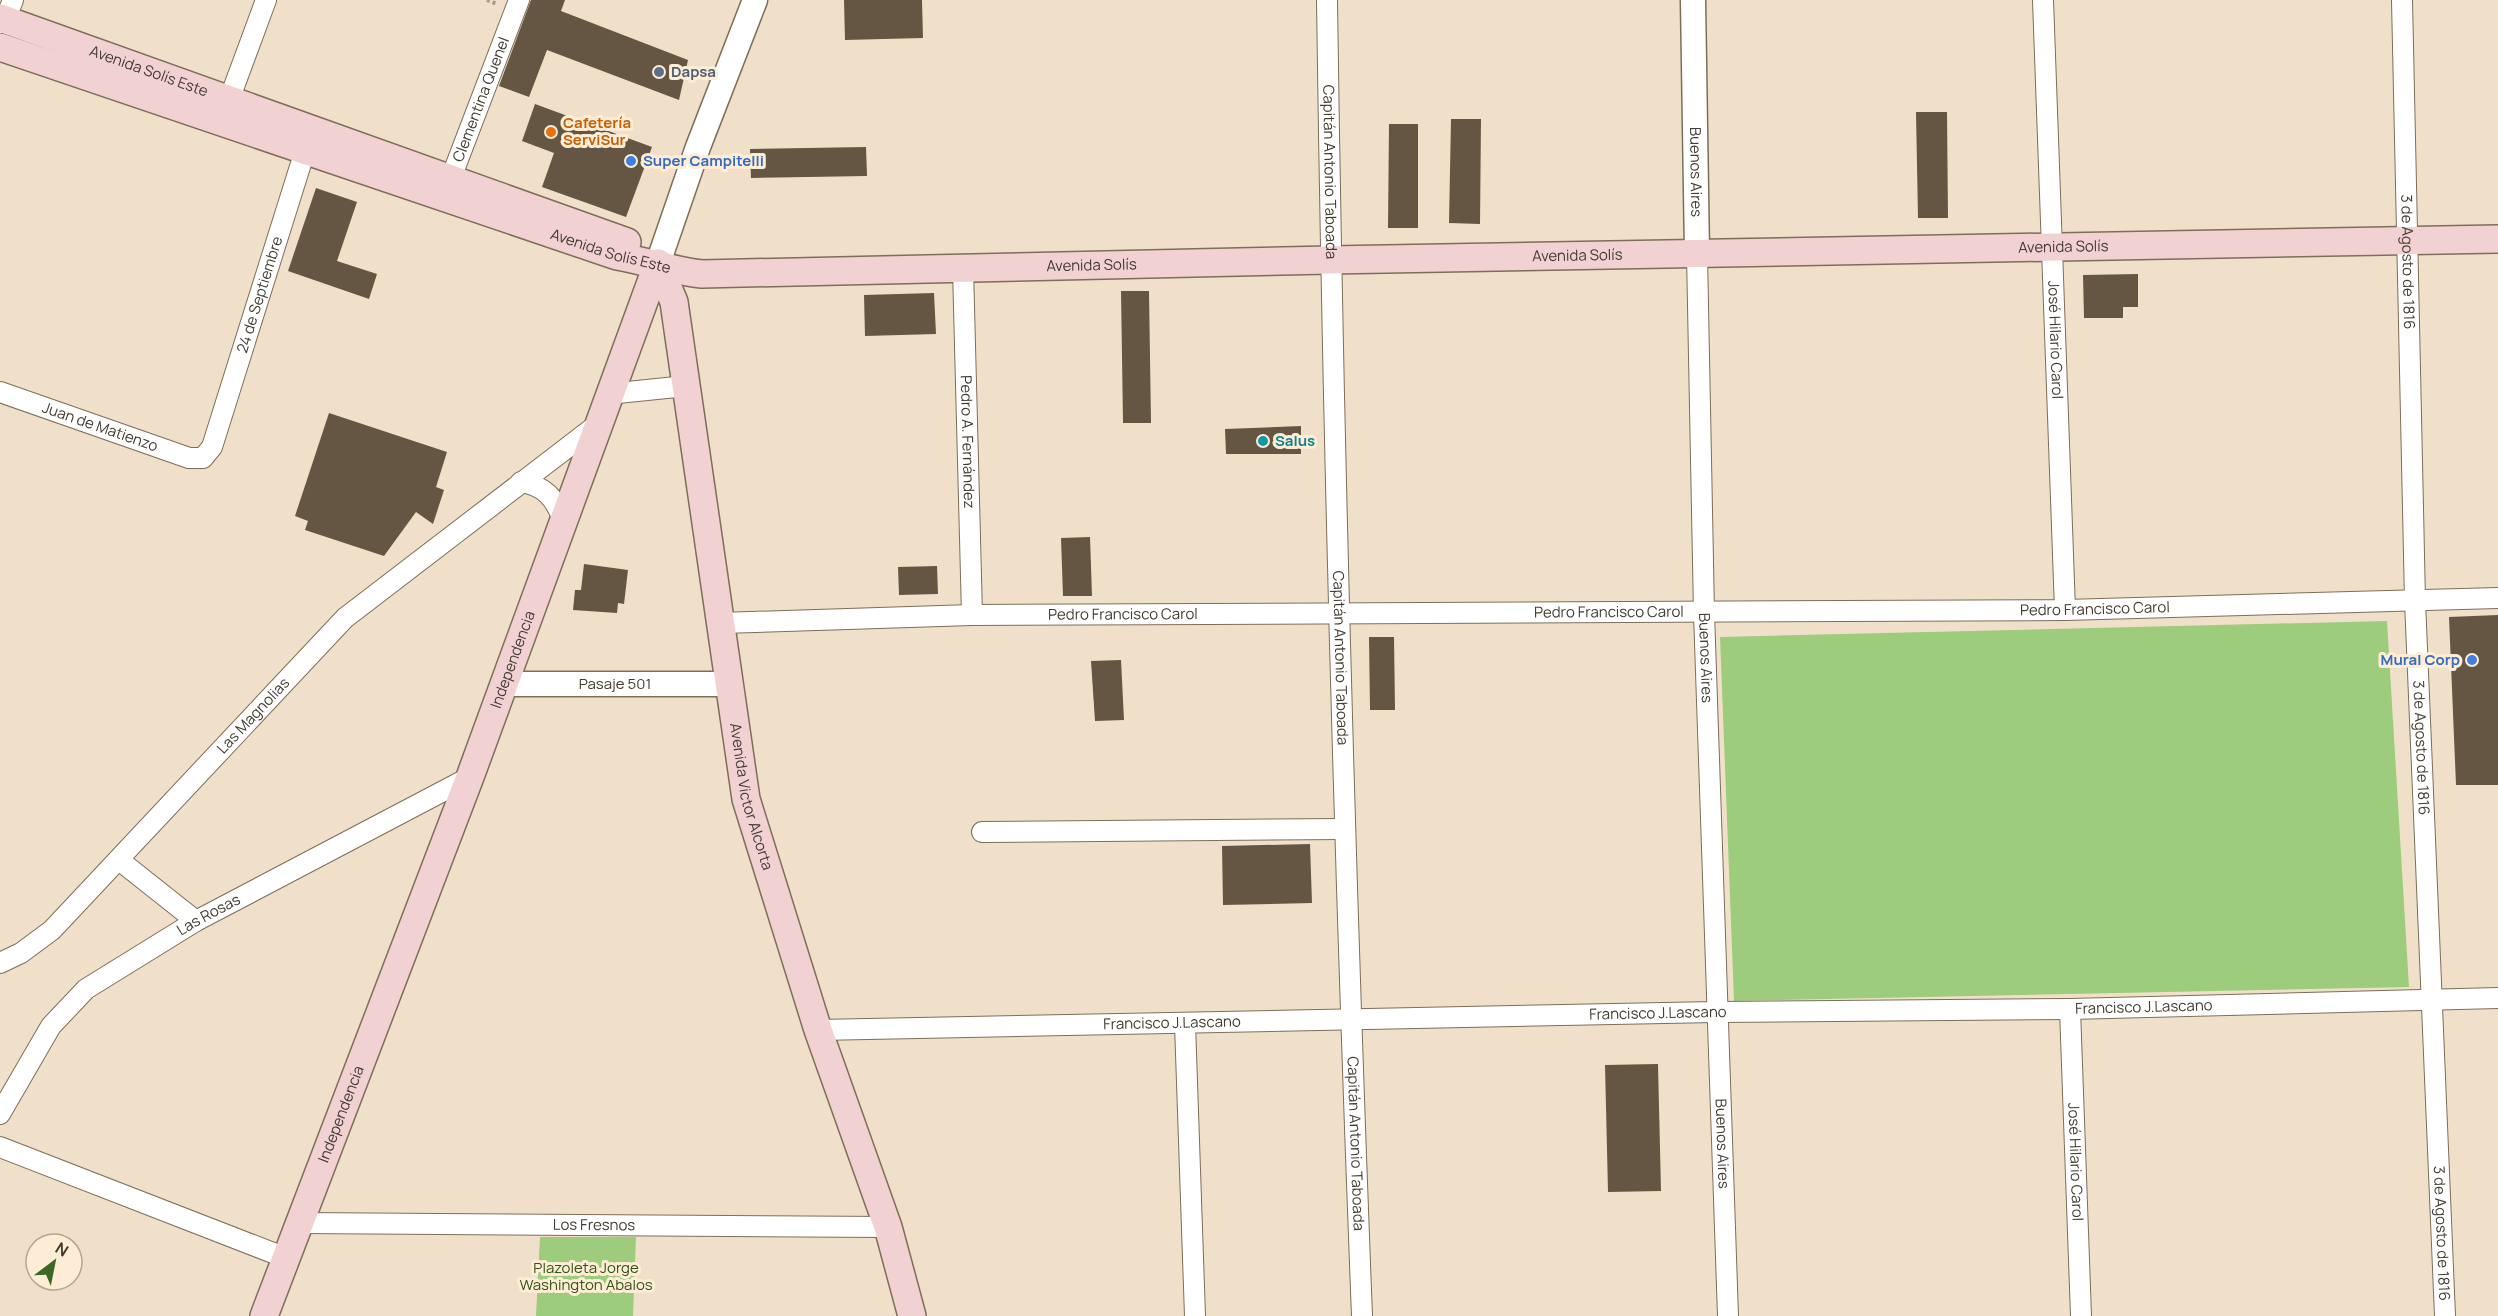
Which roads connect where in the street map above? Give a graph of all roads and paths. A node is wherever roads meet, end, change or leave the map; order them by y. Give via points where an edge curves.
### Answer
1 (266, 0) edge
2 (519, 0) edge
3 (755, 0) edge
4 (1327, 0) edge
5 (1693, 0) edge
6 (2043, 0) edge
7 (2402, 0) edge
8 (4, 15) edge
9 (0, 47) edge
10 (229, 100) junction
11 (308, 140) junction
12 (446, 188) junction
13 (2498, 239) edge
14 (2405, 241) junction
15 (2052, 247) junction
16 (1697, 254) junction
17 (1330, 260) junction
18 (658, 263) junction
19 (963, 268) junction
20 (686, 386) junction
21 (0, 392) edge
22 (608, 394) junction
23 (598, 424) junction
24 (203, 458) joint
25 (521, 482) junction
26 (563, 520) junction
27 (2498, 598) edge
28 (2415, 601) junction
29 (2065, 610) junction
30 (1704, 613) junction
31 (1341, 614) junction
32 (972, 615) junction
33 (721, 623) junction
34 (503, 684) junction
35 (728, 684) junction
36 (470, 777) junction
37 (1344, 829) junction
38 (982, 832) dead end
39 (119, 860) junction
40 (196, 921) junction
41 (0, 963) edge
42 (2498, 998) edge
43 (2432, 999) junction
44 (2070, 1009) junction
45 (1716, 1012) junction
46 (1350, 1018) junction
47 (1185, 1023) junction
48 (818, 1030) junction
49 (0, 1114) edge
50 (0, 1147) edge
51 (298, 1223) junction
52 (888, 1227) junction
53 (286, 1258) junction
54 (264, 1316) edge
55 (912, 1316) edge
56 (1195, 1316) edge
57 (1362, 1316) edge
58 (1728, 1316) edge
59 (2081, 1316) edge
60 (2445, 1316) edge

1 - 10 street
2 - 12 street, Clementina Quenel
3 - 18 street, Independencia
4 - 17 street, Capitán Antonio Taboada
5 - 16 street, Buenos Aires
6 - 15 street, José Hilario Carol
7 - 14 street, 3 de Agosto de 1816
8 - 10 main road, Avenida Solís Este
9 - 11 main road, Avenida Solís Este
10 - 11 main road, Avenida Solís Este
11 - 12 main road, Avenida Solís Este
11 - 24 street, 24 de Septiembre via 212,447
12 - 18 main road, Avenida Solís Este via 617,256
13 - 14 main road, Avenida Solís
14 - 15 main road, Avenida Solís
14 - 28 street, 3 de Agosto de 1816
15 - 16 main road, Avenida Solís
15 - 29 street, José Hilario Carol
16 - 17 main road, Avenida Solís
16 - 30 street, Buenos Aires
17 - 19 main road, Avenida Solís
17 - 31 street, Capitán Antonio Taboada
18 - 19 main road, Avenida Solís via 681,272 702,274
18 - 20 main road, Avenida Victor Alcorta via 674,302
18 - 22 main road, Independencia
19 - 32 street, Pedro A. Fernández
20 - 22 street
20 - 33 main road, Avenida Victor Alcorta
21 - 24 street, Juan de Matienzo via 189,458
22 - 23 main road, Independencia
23 - 25 street, Las Magnolias
23 - 26 main road, Independencia
25 - 26 street via 546,491
25 - 39 street, Las Magnolias via 345,618
26 - 34 main road, Independencia
27 - 28 street, Pedro Francisco Carol
28 - 29 street, Pedro Francisco Carol
28 - 43 street, 3 de Agosto de 1816
29 - 30 street, Pedro Francisco Carol
30 - 31 street, Pedro Francisco Carol
30 - 45 street, Buenos Aires
31 - 32 street, Pedro Francisco Carol
31 - 37 street, Capitán Antonio Taboada
32 - 33 street, Pedro Francisco Carol
33 - 35 main road, Avenida Victor Alcorta
34 - 35 street, Pasaje 501
34 - 36 main road, Independencia
35 - 48 main road, Avenida Victor Alcorta via 746,799
36 - 40 street, Las Rosas
36 - 51 main road, Independencia
37 - 38 street
37 - 46 street, Capitán Antonio Taboada
39 - 40 street
39 - 41 street, Las Magnolias via 52,930
40 - 49 street, Las Rosas via 86,989 66,1008 51,1026
42 - 43 street, Francisco J.Lascano
43 - 44 street, Francisco J.Lascano
43 - 60 street, 3 de Agosto de 1816
44 - 45 street, Francisco J.Lascano
44 - 59 street, José Hilario Carol
45 - 46 street, Francisco J.Lascano
45 - 58 street, Buenos Aires
46 - 47 street, Francisco J.Lascano
46 - 57 street, Capitán Antonio Taboada
47 - 48 street, Francisco J.Lascano
47 - 56 street
48 - 52 main road, Avenida Victor Alcorta
50 - 53 street
51 - 52 street, Los Fresnos
51 - 53 main road, Independencia
52 - 55 main road, Avenida Victor Alcorta
53 - 54 main road, Independencia

